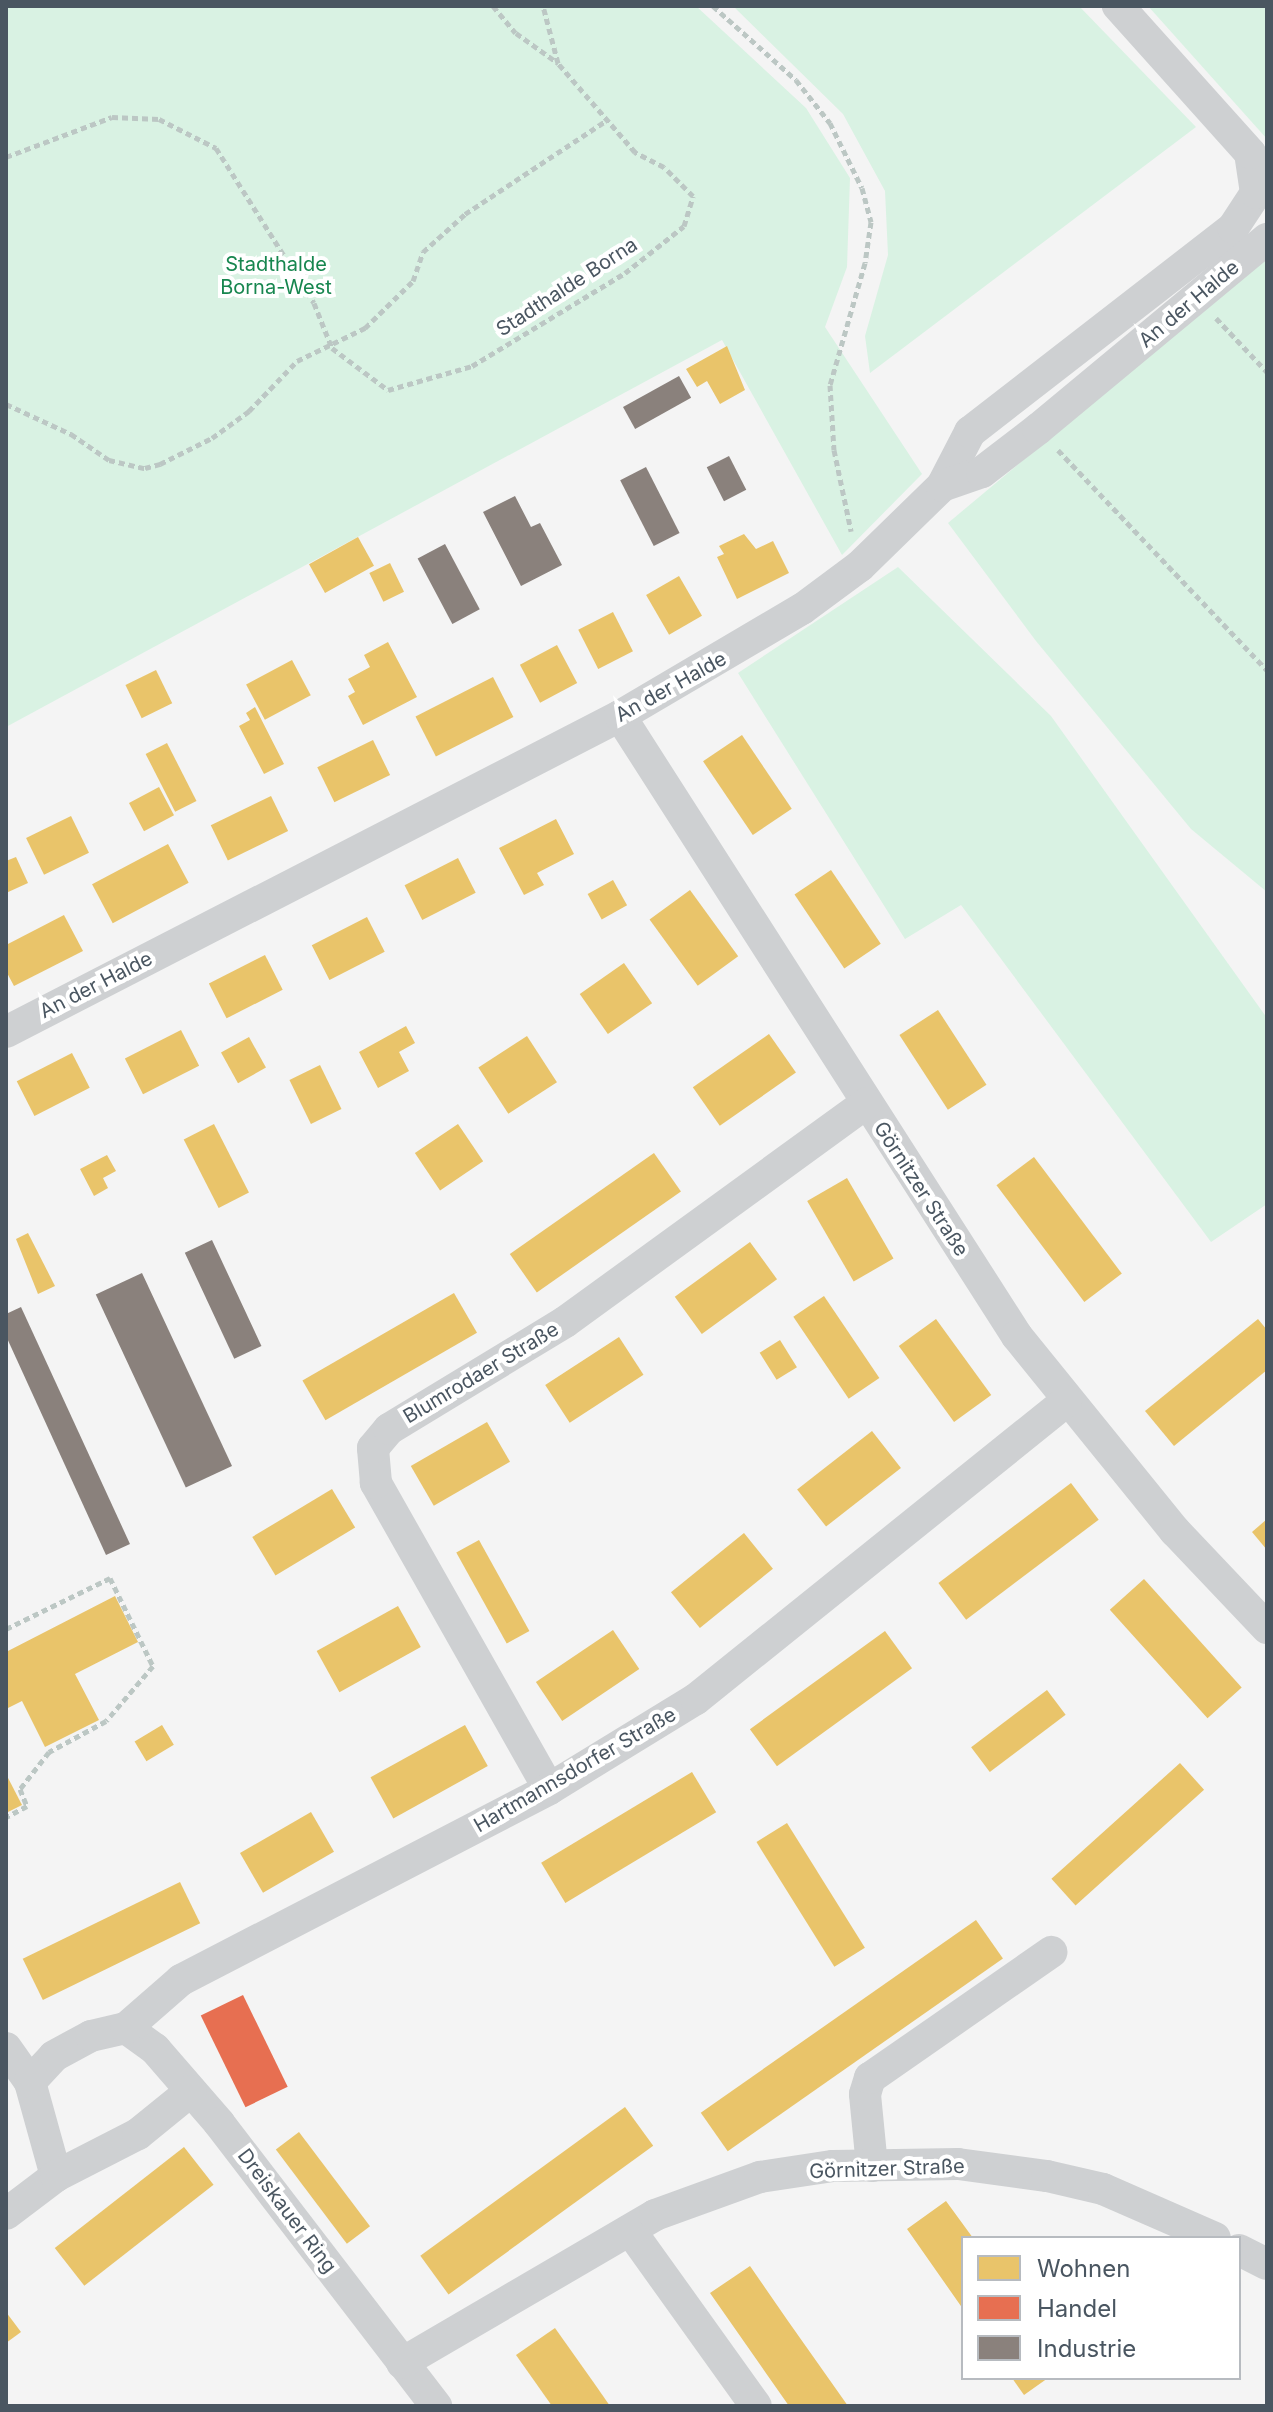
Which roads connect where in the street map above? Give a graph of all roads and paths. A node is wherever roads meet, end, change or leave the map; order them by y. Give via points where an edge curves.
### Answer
1 (493, 6) edge
2 (543, 6) edge
3 (713, 6) edge
4 (1118, 6) edge
5 (558, 63) junction
6 (604, 122) junction
7 (6, 157) edge
8 (1267, 239) edge
9 (1197, 298) junction
10 (332, 348) junction
11 (1267, 372) edge
12 (6, 404) edge
13 (1038, 429) junction
14 (942, 486) junction
15 (860, 566) junction
16 (1267, 670) edge
17 (620, 716) junction
18 (6, 1032) edge
19 (866, 1103) junction
20 (1066, 1401) junction
21 (1267, 1628) edge
22 (6, 1629) edge
23 (549, 1789) junction
24 (6, 1817) edge
25 (1051, 1952) dead end
26 (126, 2028) junction
27 (6, 2048) edge
28 (30, 2082) junction
29 (191, 2091) junction
30 (872, 2166) junction
31 (56, 2176) junction
32 (6, 2214) edge
33 (630, 2230) junction
34 (1210, 2236) edge
35 (1241, 2251) edge
36 (1267, 2264) edge
37 (402, 2363) junction
38 (436, 2406) edge
39 (756, 2406) edge

1 - 5 path via 516,33
2 - 5 path
3 - 15 path via 796,80 830,123 862,188 871,222 865,263 830,385 834,450
4 - 14 street via 1250,153 1256,193 1233,228 970,432
5 - 6 path, Stadthalde Borna
6 - 10 path via 465,214 423,252 413,281 365,328
6 - 10 path, Stadthalde Borna via 693,196 684,226 625,273 472,366 388,390
7 - 10 path via 112,117 159,119 216,148 314,303
8 - 9 street, An der Halde
9 - 11 path
9 - 13 street, An der Halde
10 - 12 path via 297,361 249,411 212,438 145,468 109,460 71,434
13 - 14 street, An der Halde via 982,472
13 - 16 path
14 - 15 street, An der Halde
15 - 17 street, An der Halde via 802,609
17 - 18 street, An der Halde
17 - 19 street, Görnitzer Straße
19 - 20 street, Görnitzer Straße via 1017,1336
19 - 23 street, Blumrodaer Straße via 565,1322 389,1429 373,1448 376,1483
20 - 21 street, Görnitzer Straße via 1175,1531
20 - 23 street, Hartmannsdorfer Straße via 696,1699
22 - 24 path via 110,1578 153,1666 106,1721 49,1752 20,1789 27,1806
23 - 26 street, Hartmannsdorfer Straße via 181,1980
25 - 30 street via 870,2078 865,2094
26 - 28 street via 91,2036 54,2056
26 - 29 street, Dreiskauer Ring via 155,2049
27 - 28 street
28 - 31 street
29 - 31 street via 138,2134
29 - 37 street, Dreiskauer Ring
30 - 33 street, Görnitzer Straße via 760,2177
30 - 34 street, Görnitzer Straße via 958,2164 1047,2176 1103,2189
31 - 32 street
33 - 37 street, Görnitzer Straße
33 - 39 street
35 - 36 street
37 - 38 street, Dreiskauer Ring

